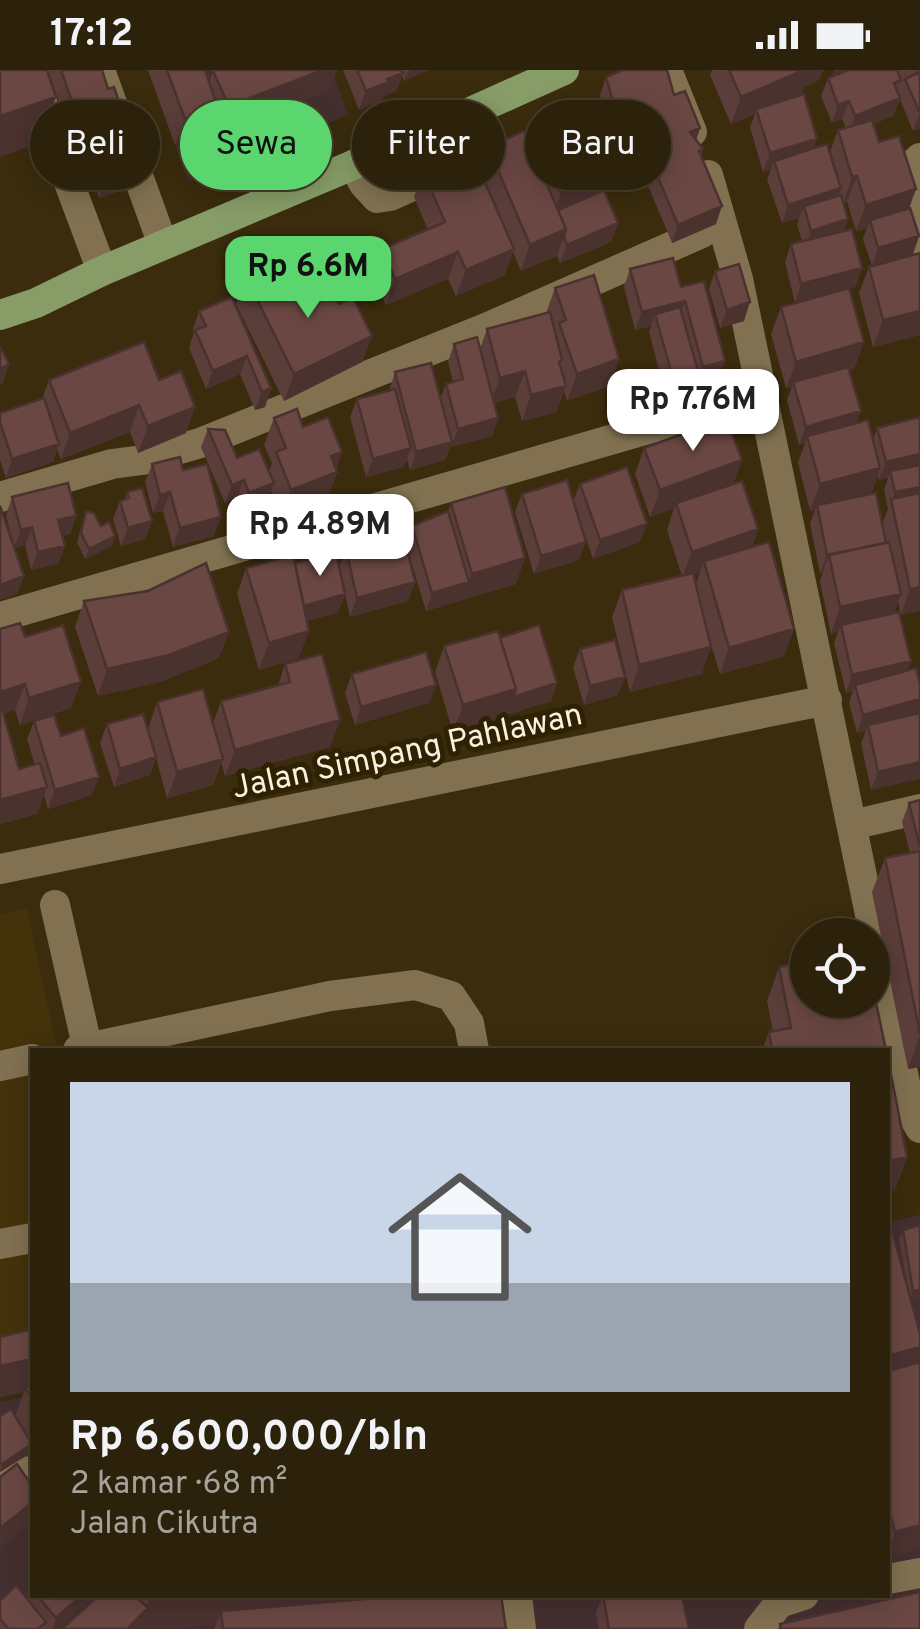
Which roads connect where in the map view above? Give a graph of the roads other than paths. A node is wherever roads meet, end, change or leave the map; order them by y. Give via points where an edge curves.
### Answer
1 (32, 70) edge
2 (100, 70) edge
3 (667, 70) edge
4 (551, 73) edge
5 (493, 100) edge
6 (917, 160) edge
7 (352, 165) edge
8 (370, 190) edge
9 (403, 190) edge
10 (702, 233) dead end
11 (920, 243) edge
12 (163, 244) junction
13 (102, 271) junction
14 (0, 316) edge
15 (762, 396) junction
16 (0, 497) edge
17 (0, 617) edge
18 (828, 700) junction
19 (920, 810) edge
20 (852, 825) junction
21 (0, 868) edge
22 (56, 904) dead end
23 (85, 1048) edge
24 (90, 1048) edge
25 (474, 1048) edge
26 (30, 1059) edge
27 (0, 1066) edge
28 (920, 1128) edge
29 (30, 1238) edge
30 (0, 1244) edge
31 (30, 1472) edge
32 (0, 1483) edge
33 (920, 1573) edge
34 (890, 1579) edge
35 (517, 1598) edge
36 (795, 1598) edge
37 (521, 1629) edge
38 (759, 1629) edge

1 - 13 street
2 - 12 street
3 - 15 street via 726,229
4 - 5 main road
6 - 11 street via 906,181
7 - 12 main road
8 - 9 street via 377,198
10 - 16 street via 200,443
12 - 13 main road
13 - 14 main road
15 - 17 street
15 - 18 street
18 - 20 street
18 - 21 street, Jalan Simpang Pahlawan
19 - 20 street
20 - 28 street via 910,1112
22 - 23 street
24 - 25 street via 330,996 415,985 451,996 469,1022
26 - 27 street
29 - 30 street
31 - 32 street
33 - 34 street
35 - 37 street
36 - 38 street via 780,1603

